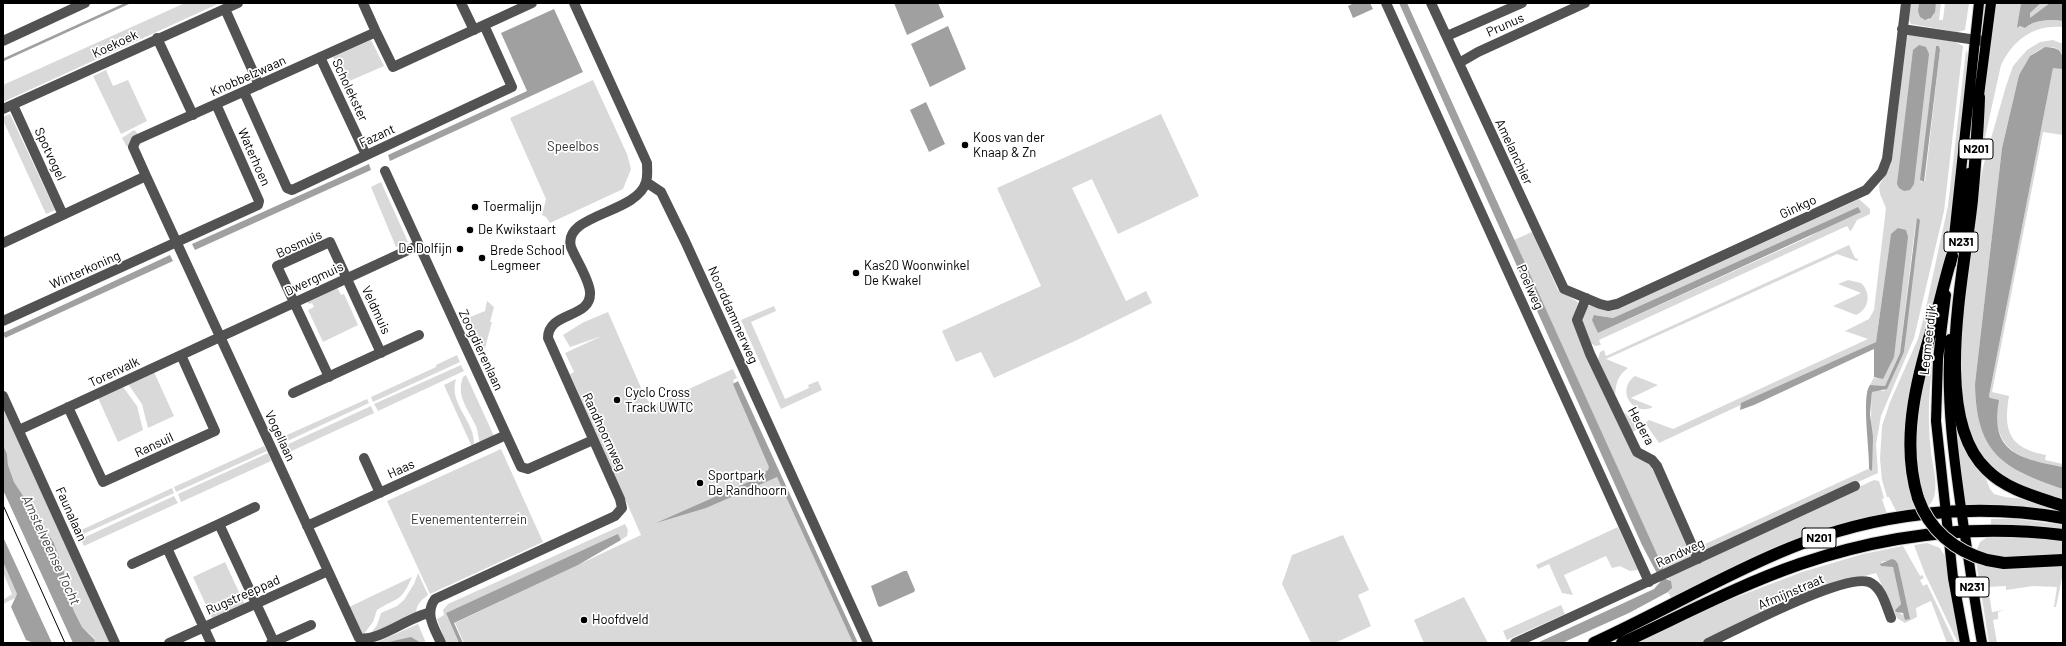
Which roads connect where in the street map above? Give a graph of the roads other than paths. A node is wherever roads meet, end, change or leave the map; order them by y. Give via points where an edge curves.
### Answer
1 (85, 3) edge
2 (238, 3) edge
3 (363, 3) edge
4 (462, 3) edge
5 (532, 3) edge
6 (574, 3) edge
7 (1386, 3) edge
8 (1431, 3) edge
9 (1522, 3) edge
10 (1585, 3) edge
11 (1906, 3) edge
12 (1979, 3) edge
13 (1991, 3) edge
14 (226, 9) junction
15 (484, 25) junction
16 (1902, 29) junction
17 (474, 30) junction
18 (376, 32) junction
19 (1447, 36) junction
20 (158, 38) junction
21 (1975, 40) junction
22 (3, 41) edge
23 (1986, 42) junction
24 (320, 58) junction
25 (1459, 63) junction
26 (259, 85) junction
27 (244, 92) junction
28 (1979, 97) junction
29 (216, 104) junction
30 (13, 105) junction
31 (3, 109) edge
32 (193, 114) junction
33 (366, 155) junction
34 (385, 171) dead end
35 (146, 176) junction
36 (646, 182) junction
37 (64, 215) junction
38 (177, 242) junction
39 (3, 243) edge
40 (419, 245) junction
41 (1952, 256) junction
42 (347, 279) junction
43 (1586, 298) junction
44 (295, 302) junction
45 (3, 321) edge
46 (419, 336) dead end
47 (221, 337) junction
48 (381, 353) junction
49 (181, 355) junction
50 (329, 377) junction
51 (293, 393) dead end
52 (3, 396) edge
53 (68, 407) junction
54 (19, 430) junction
55 (506, 435) junction
56 (594, 440) junction
57 (364, 458) dead end
58 (1855, 486) dead end
59 (380, 493) junction
60 (2063, 506) edge
61 (255, 507) dead end
62 (1961, 511) junction
63 (1945, 512) junction
64 (2063, 518) edge
65 (219, 524) junction
66 (307, 526) junction
67 (1965, 531) junction
68 (1948, 532) junction
69 (2063, 535) edge
70 (167, 548) junction
71 (1698, 559) junction
72 (2063, 560) edge
73 (132, 564) dead end
74 (328, 571) junction
75 (1651, 581) junction
76 (256, 604) junction
77 (429, 614) junction
78 (1891, 618) dead end
79 (311, 624) dead end
80 (204, 627) junction
81 (272, 642) edge
82 (115, 643) edge
83 (169, 643) edge
84 (212, 643) edge
85 (441, 643) edge
86 (868, 643) edge
87 (1516, 643) edge
88 (1594, 643) edge
89 (1622, 643) edge
90 (1708, 643) edge
91 (1965, 643) edge
92 (1982, 643) edge

1 - 22 street
2 - 14 street, Koekoek
3 - 18 street
4 - 17 street
5 - 15 street
6 - 36 street via 647,164
7 - 75 street, Poelweg
8 - 19 street, Amelanchier
9 - 19 street, Prunus
10 - 25 street, Prunus
11 - 16 street, Ginkgo
12 - 21 main road, Legmeerdijk / N231
13 - 23 main road, Legmeerdijk / N231
14 - 20 street, Koekoek
14 - 26 street
15 - 17 street
15 - 33 street, Fazant via 512,87
16 - 21 street
16 - 43 street, Ginkgo via 1887,159 1882,172 1866,190 1617,304 1608,306
17 - 18 street via 393,67
18 - 24 street, Knobbelzwaan
19 - 25 street, Amelanchier
20 - 30 street, Koekoek
20 - 32 street
21 - 23 street
21 - 41 main road, Legmeerdijk / N231
23 - 28 main road, Legmeerdijk / N231
24 - 26 street, Knobbelzwaan
24 - 33 street, Scholekster
25 - 43 street, Amelanchier via 1564,289
26 - 27 street, Knobbelzwaan
27 - 29 street, Knobbelzwaan
27 - 33 street, Fazant via 288,190
28 - 60 highway, N201 via 1972,200 1956,344 1956,378 1961,426 1966,442 1986,470 2004,483
28 - 62 main road, Legmeerdijk / N231 via 1952,320 1949,365 1949,409
29 - 32 street, Knobbelzwaan
29 - 38 street, Waterhoen via 259,203
30 - 31 street, Koekoek
30 - 37 street, Spotvogel
32 - 35 street, Knobbelzwaan via 136,140 133,147
34 - 40 street, Zoogdierenlaan
35 - 37 street
35 - 38 street, Vogellaan
36 - 56 street, Randhoornweg via 641,192 633,199 581,224 572,233 570,243 590,289 589,299 583,308 555,322 549,331 549,342
36 - 86 street, Noorddammerweg via 661,192 685,241
37 - 39 street
38 - 45 street, Winterkoning
38 - 47 street, Vogellaan
40 - 42 street, Dwergmuis
40 - 55 street, Zoogdierenlaan
41 - 63 main road, Legmeerdijk / N231 via 1938,354 1935,407
41 - 72 highway, N231, bridge via 1920,369 1913,406 1911,461 1918,498 1927,518 1942,536 1966,552 2004,563
42 - 44 street, Dwergmuis
42 - 44 street, Bosmuis via 330,242 277,266
42 - 48 street, Veldmuis
43 - 71 street, Hedera via 1577,320 1590,354 1637,452 1652,460 1657,466
44 - 47 street, Dwergmuis
44 - 50 street
46 - 48 street, Veldmuis
47 - 49 street, Torenvalk
47 - 66 street, Vogellaan
48 - 50 street, Veldmuis
49 - 53 street, Torenvalk
49 - 53 street, Ransuil via 215,431 103,482
50 - 51 street, Veldmuis
52 - 54 street, Faunalaan
53 - 54 street, Torenvalk
54 - 82 street, Faunalaan
55 - 56 street, Zoogdierenlaan via 519,464 524,469
55 - 59 street, Haas
56 - 77 street, Randhoornweg via 622,502 619,514 437,598 431,604
57 - 59 street
58 - 71 street, Randweg
59 - 66 street, Haas
61 - 65 street
62 - 63 highway, N201
62 - 64 highway, N201 via 2018,512
62 - 67 main road, Legmeerdijk / N231
63 - 68 main road, Legmeerdijk / N231
63 - 88 highway, N201 via 1852,528 1790,548
65 - 70 street
65 - 76 street
66 - 74 street, Vogellaan
67 - 68 highway, N201
67 - 69 highway, N201
67 - 92 main road, Legmeerdijk / N231 via 1971,584
68 - 89 highway, N201 via 1874,543 1798,565
68 - 91 main road, Legmeerdijk / N231 via 1953,578
70 - 73 street
70 - 80 street
71 - 75 street, Randweg
74 - 76 street, Rugstreeppad
74 - 77 street, Vogellaan via 359,638 369,639 419,615
75 - 87 street, Randweg
76 - 80 street, Rugstreeppad
76 - 81 street
77 - 85 street
78 - 90 street, Afmijnstraat via 1879,590 1862,580 1822,590
79 - 81 street
80 - 83 street, Rugstreeppad
80 - 84 street

